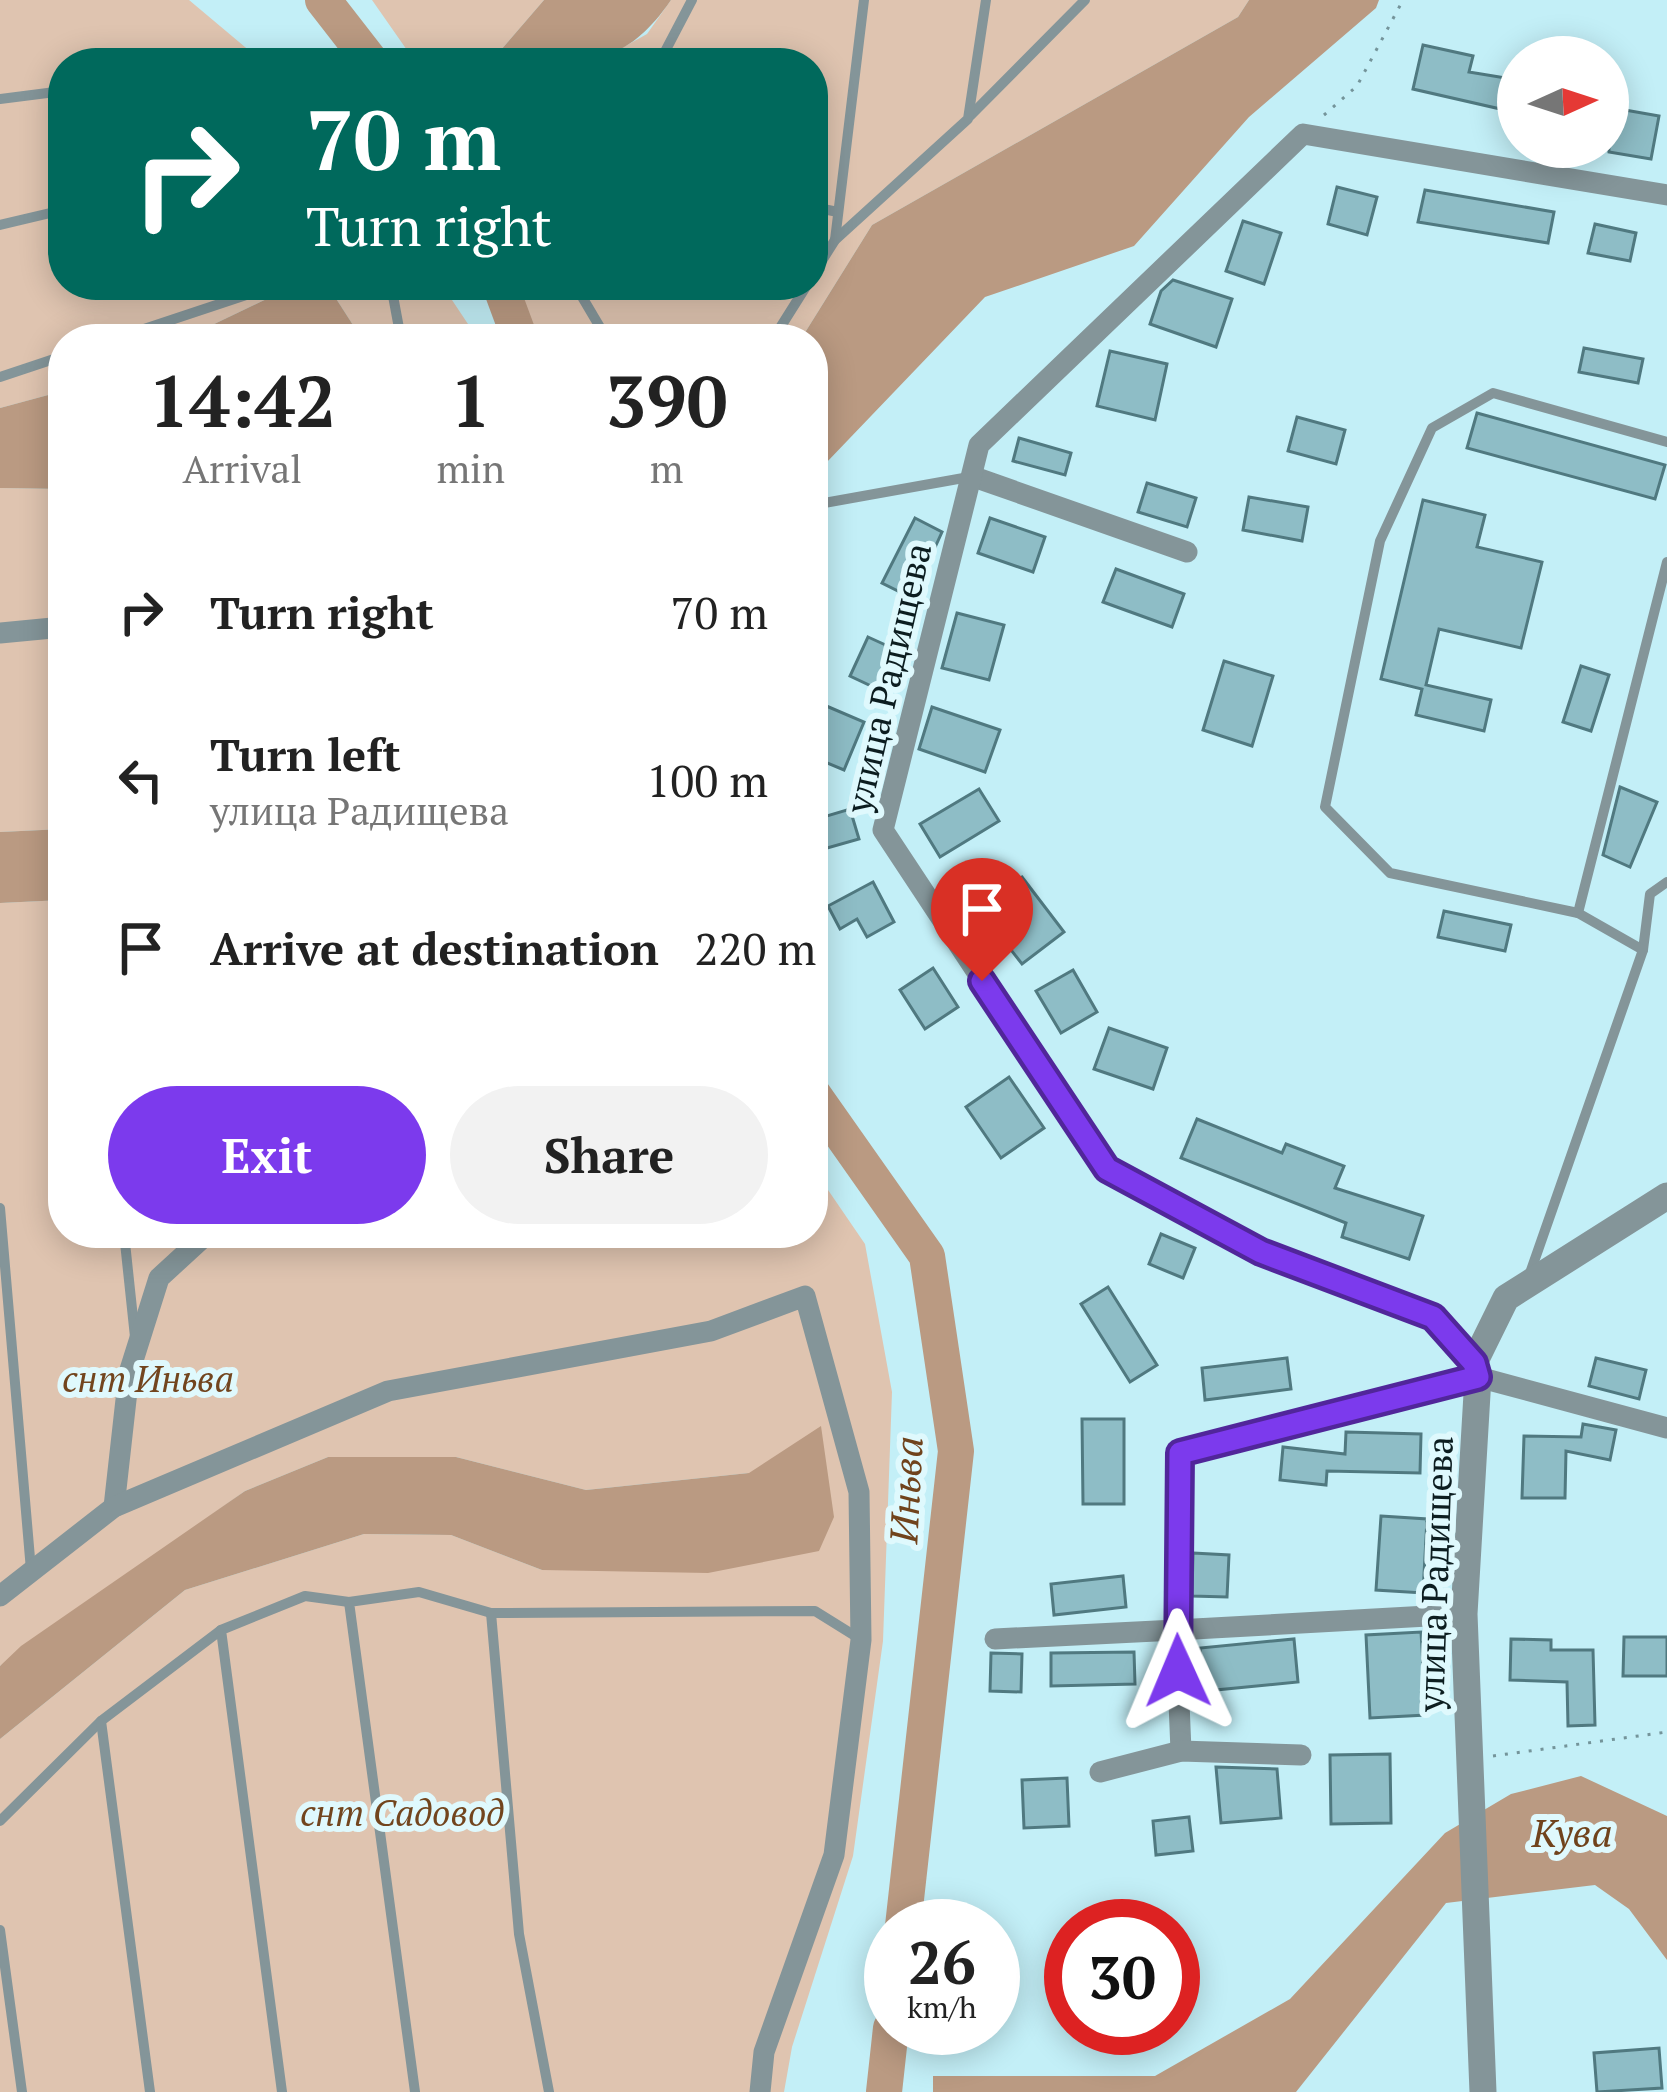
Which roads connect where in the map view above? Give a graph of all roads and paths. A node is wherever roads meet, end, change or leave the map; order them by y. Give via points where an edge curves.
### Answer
1 (692, 0) edge
2 (864, 0) edge
3 (986, 0) edge
4 (1085, 0) edge
5 (1402, 0) edge
6 (667, 48) edge
7 (48, 93) edge
8 (0, 99) edge
9 (968, 118) junction
10 (1303, 134) junction
11 (1667, 195) edge
12 (828, 210) edge
13 (838, 212) junction
14 (48, 214) edge
15 (0, 225) edge
16 (835, 240) junction
17 (828, 251) edge
18 (231, 300) edge
19 (159, 324) edge
20 (48, 361) edge
21 (0, 377) edge
22 (1667, 442) edge
23 (974, 477) junction
24 (828, 502) edge
25 (1186, 552) dead end
26 (1667, 562) edge
27 (48, 629) edge
28 (0, 634) edge
29 (1667, 883) edge
30 (1579, 913) junction
31 (1643, 950) junction
32 (1667, 1196) edge
33 (0, 1208) edge
34 (126, 1248) edge
35 (192, 1248) edge
36 (1525, 1286) junction
37 (136, 1349) junction
38 (1476, 1370) junction
39 (1667, 1428) edge
40 (114, 1507) junction
41 (31, 1574) junction
42 (0, 1596) edge
43 (349, 1602) junction
44 (491, 1612) junction
45 (1464, 1614) junction
46 (221, 1630) junction
47 (1176, 1630) junction
48 (995, 1639) dead end
49 (861, 1640) junction
50 (101, 1720) junction
51 (1667, 1732) edge
52 (1180, 1751) junction
53 (1300, 1755) dead end
54 (1468, 1760) junction
55 (1100, 1772) dead end
56 (0, 1821) edge
57 (0, 1930) edge
58 (22, 2092) edge
59 (150, 2092) edge
60 (282, 2092) edge
61 (416, 2092) edge
62 (549, 2092) edge
63 (760, 2092) edge
64 (1483, 2092) edge

1 - 6 lane
2 - 13 lane
3 - 9 lane
4 - 9 lane
5 - 10 path via 1357,86
7 - 8 lane
9 - 16 lane
10 - 11 street
10 - 23 street, улица Радищева via 979,445
12 - 13 lane
13 - 16 lane
14 - 15 lane
16 - 17 lane
18 - 19 lane
20 - 21 lane
22 - 30 lane via 1493,393 1432,428 1380,541 1325,807 1390,872
23 - 24 lane
23 - 25 street
23 - 38 street, улица Радищева via 883,830 1107,1169 1261,1252 1433,1317
26 - 30 lane
27 - 28 street
29 - 31 lane via 1650,894
30 - 31 lane
31 - 36 lane
32 - 36 street
33 - 41 lane
34 - 37 lane
35 - 37 street via 159,1278
36 - 38 street via 1506,1298
37 - 40 street
38 - 39 street
38 - 45 street, улица Радищева
38 - 47 street via 1180,1453
40 - 41 street
40 - 49 street via 388,1391 711,1331 805,1296 859,1492
41 - 42 street
43 - 44 lane via 419,1592
43 - 46 lane via 305,1596
43 - 61 lane
44 - 49 lane via 815,1611
44 - 62 lane via 519,1934
45 - 47 street
45 - 54 street, улица Радищева
46 - 50 lane
46 - 60 lane
47 - 48 street
47 - 52 street
49 - 63 street via 834,1855 764,2053
50 - 56 lane
50 - 59 lane
51 - 54 path
52 - 53 street
52 - 55 street
54 - 64 street, улица Радищева
57 - 58 lane

